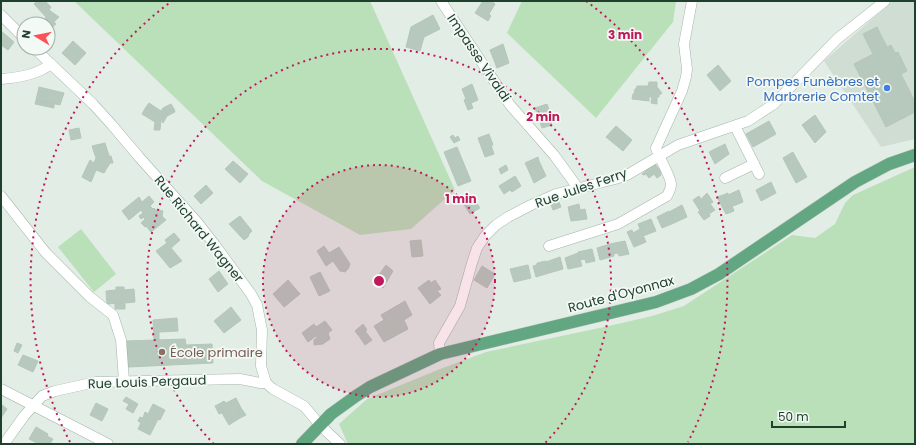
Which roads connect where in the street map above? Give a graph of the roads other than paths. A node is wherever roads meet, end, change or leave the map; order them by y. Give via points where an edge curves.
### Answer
1 (441, 1) edge
2 (692, 1) edge
3 (884, 1) edge
4 (1, 15) edge
5 (16, 30) edge
6 (42, 56) edge
7 (51, 64) junction
8 (1, 79) edge
9 (735, 126) junction
10 (915, 155) edge
11 (658, 156) junction
12 (754, 164) junction
13 (759, 174) dead end
14 (725, 178) dead end
15 (578, 188) junction
16 (1, 196) edge
17 (549, 246) dead end
18 (440, 354) junction
19 (124, 381) junction
20 (266, 383) junction
21 (1, 389) edge
22 (34, 407) junction
23 (320, 424) junction
24 (4, 444) edge
25 (108, 444) edge
26 (302, 444) edge
27 (340, 444) edge

1 - 15 street, Impasse Vivaldi via 510,105 554,155
2 - 11 street via 684,44 686,77 682,91 657,142
3 - 9 street, Rue Jules Ferry via 837,39 774,104 748,121
4 - 5 street
6 - 7 street, Rue Richard Wagner
7 - 8 street via 20,77
7 - 20 street, Rue Richard Wagner via 93,104 173,195 215,245 251,294 260,317 261,366
9 - 11 street, Rue Jules Ferry via 691,140
9 - 12 street
10 - 18 main road, Route d'Oyonnax via 861,179 719,274 691,289 656,302
11 - 15 street, Rue Jules Ferry via 627,175
11 - 17 street via 671,183 667,196 618,224
12 - 13 street
12 - 14 street
15 - 18 street, Rue Jules Ferry via 556,194 519,211 484,236 477,248 460,306 439,343
16 - 19 street via 46,252 90,297 113,315 121,340
18 - 23 main road, Route d'Oyonnax via 370,387
19 - 20 street, Rue Louis Pergaud via 240,379
19 - 22 street, Rue Louis Pergaud via 96,382 50,392 42,396
20 - 23 street via 304,406
21 - 22 street
22 - 24 street, Rue Louis Pergaud via 24,416
22 - 25 street
23 - 26 main road, Route d'Oyonnax
23 - 27 street

